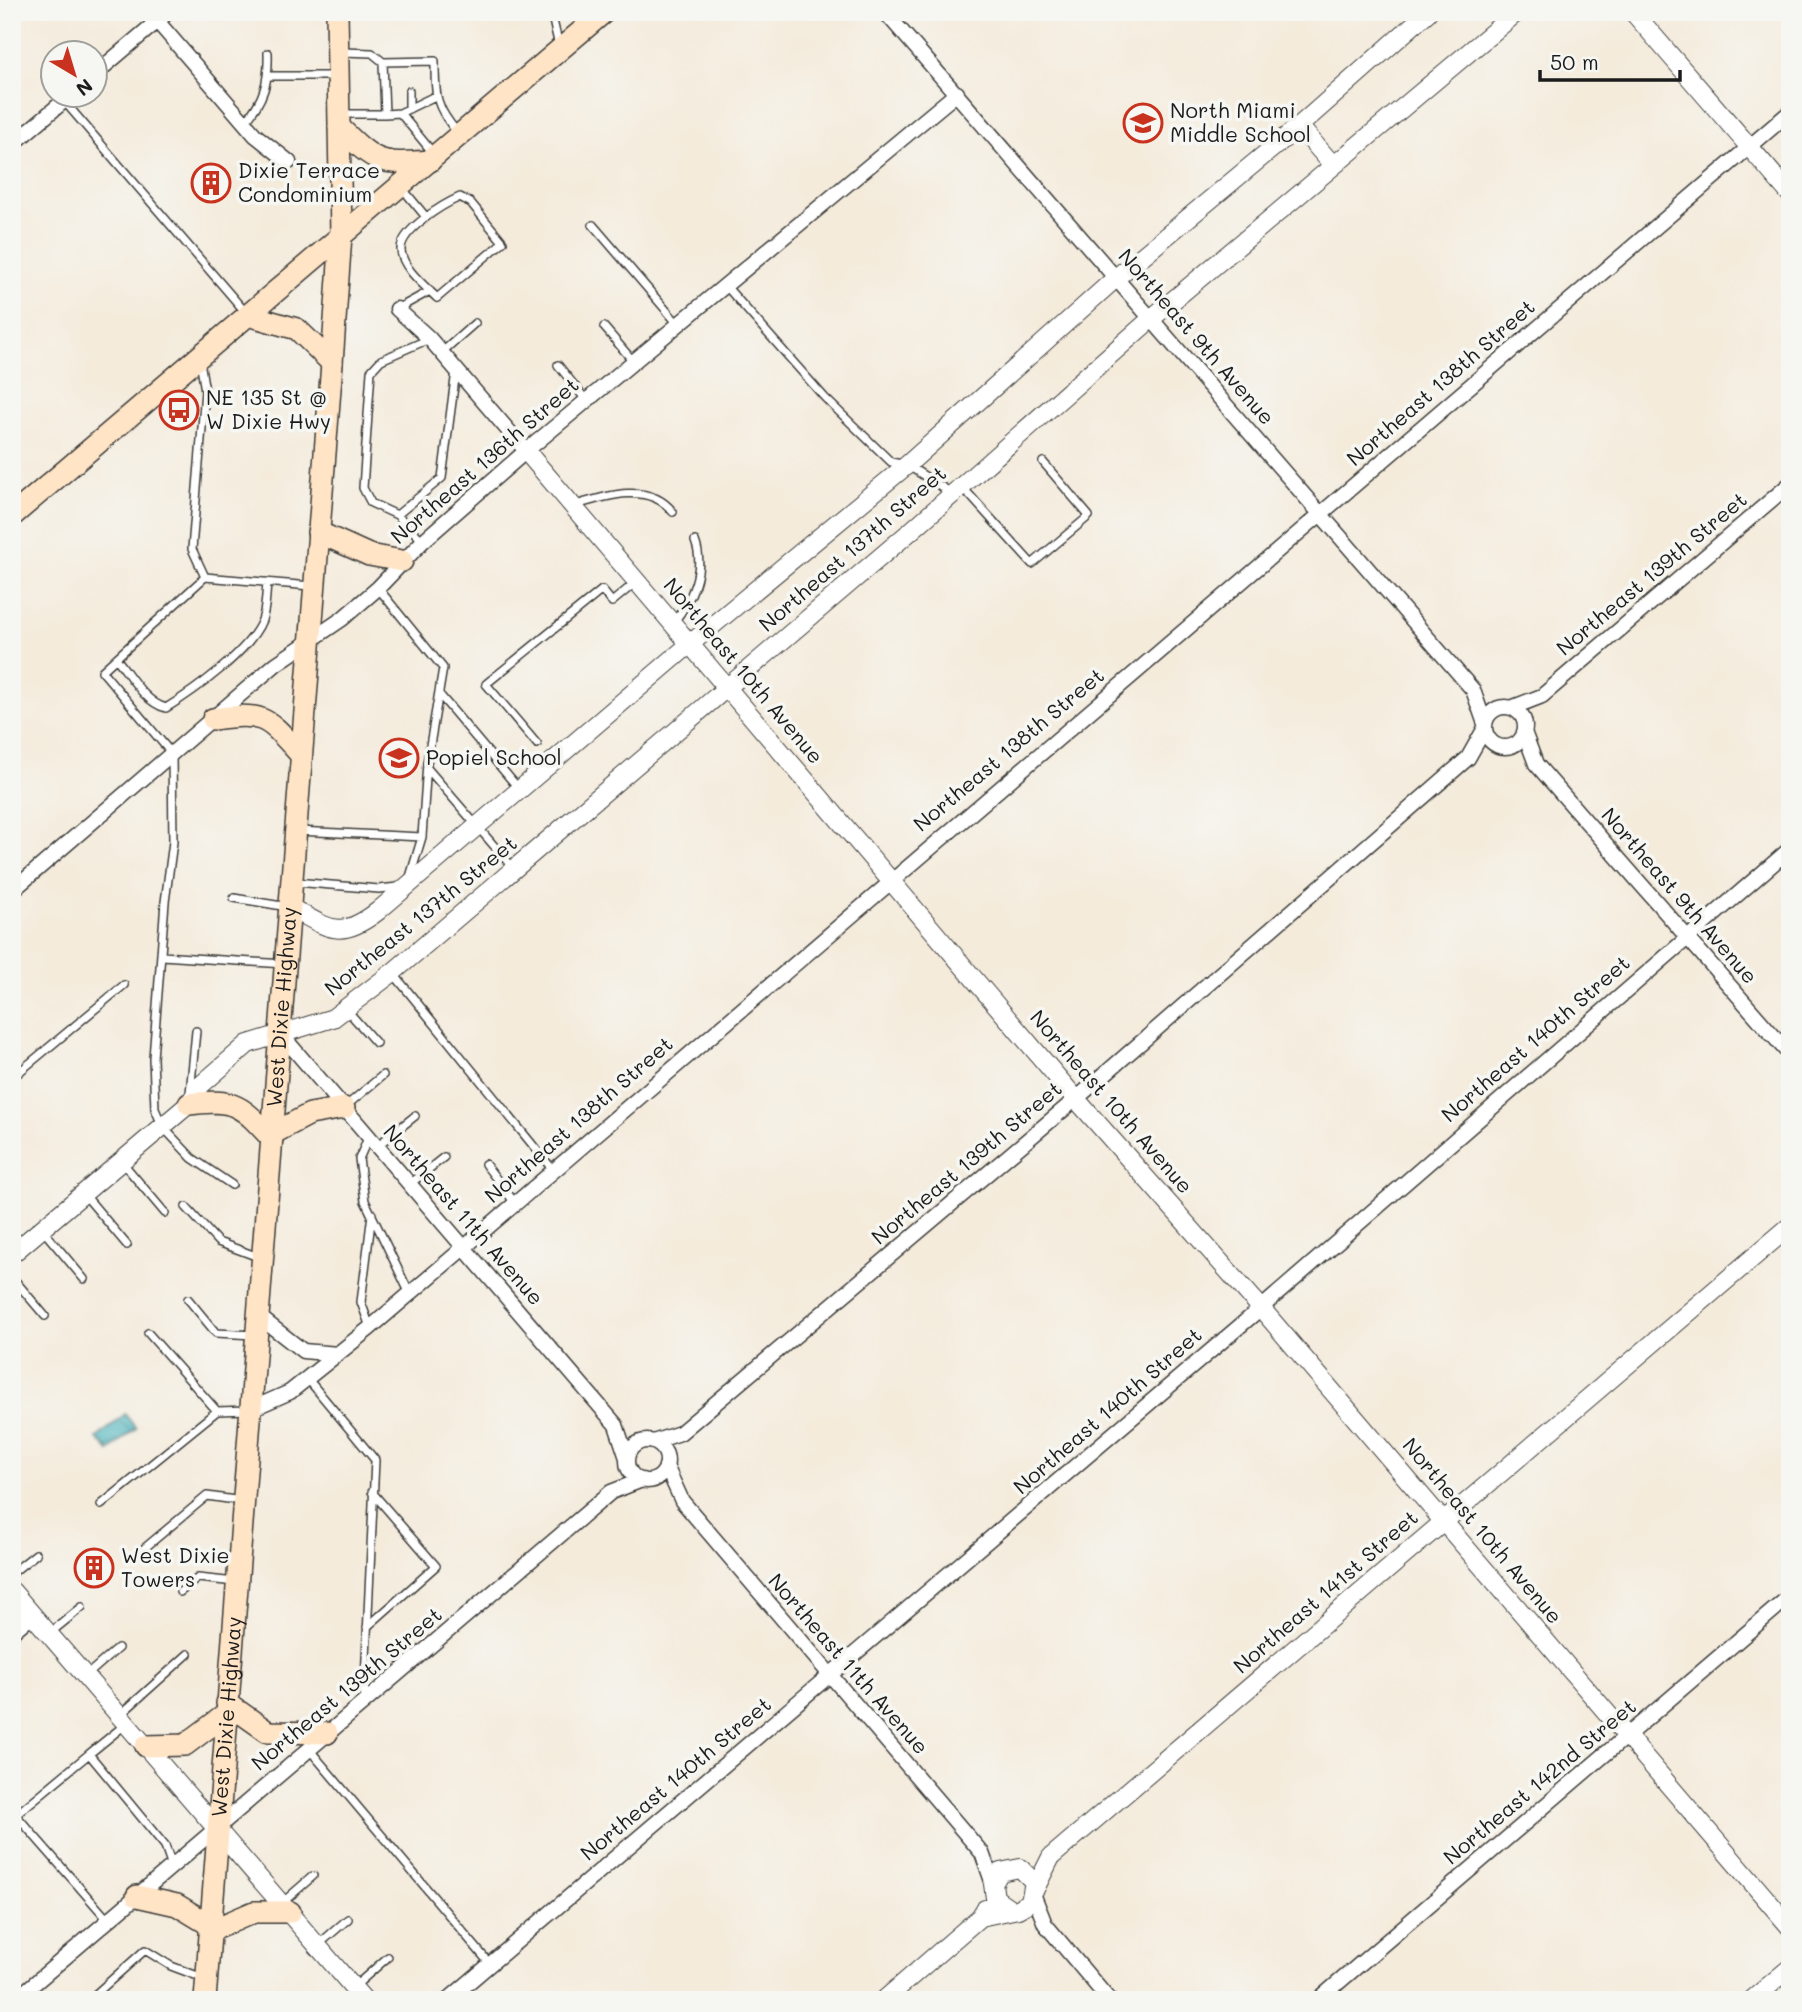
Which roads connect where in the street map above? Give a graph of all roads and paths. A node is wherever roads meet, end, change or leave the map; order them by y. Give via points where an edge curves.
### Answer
1 (337, 12) edge
2 (551, 12) edge
3 (604, 12) edge
4 (886, 12) edge
5 (1428, 12) edge
6 (1517, 12) edge
7 (1633, 12) edge
8 (158, 15) edge
9 (560, 50) junction
10 (268, 52) dead end
11 (338, 52) junction
12 (108, 62) edge
13 (383, 62) junction
14 (269, 76) junction
15 (338, 76) junction
16 (409, 91) dead end
17 (957, 93) junction
18 (435, 96) junction
19 (56, 108) edge
20 (76, 108) edge
21 (409, 109) junction
22 (1790, 112) edge
23 (400, 113) junction
24 (385, 114) junction
25 (339, 121) junction
26 (244, 123) junction
27 (1299, 126) junction
28 (460, 135) junction
29 (12, 145) edge
30 (1749, 147) junction
31 (433, 158) junction
32 (289, 162) dead end
33 (1332, 164) junction
34 (400, 186) junction
35 (1790, 194) edge
36 (426, 217) junction
37 (593, 225) dead end
38 (341, 235) junction
39 (1117, 277) junction
40 (725, 285) junction
41 (430, 291) junction
42 (397, 309) joint
43 (248, 315) junction
44 (1152, 318) junction
45 (475, 323) dead end
46 (678, 324) junction
47 (604, 327) dead end
48 (429, 338) junction
49 (442, 353) junction
50 (199, 356) junction
51 (633, 361) junction
52 (332, 363) junction
53 (558, 365) dead end
54 (456, 370) junction
55 (586, 400) junction
56 (526, 451) junction
57 (1042, 462) dead end
58 (907, 465) junction
59 (1790, 484) edge
60 (953, 494) junction
61 (573, 506) junction
62 (673, 512) dead end
63 (1320, 514) junction
64 (397, 515) junction
65 (12, 516) edge
66 (318, 532) junction
67 (423, 541) junction
68 (695, 541) dead end
69 (402, 561) junction
70 (205, 577) junction
71 (267, 582) junction
72 (637, 582) junction
73 (314, 586) junction
74 (378, 588) junction
75 (673, 624) junction
76 (310, 641) junction
77 (690, 644) junction
78 (116, 658) junction
79 (727, 688) junction
80 (1473, 690) junction
81 (439, 694) junction
82 (1542, 696) junction
83 (1509, 707) junction
84 (212, 719) junction
85 (1485, 726) junction
86 (1524, 730) junction
87 (537, 744) dead end
88 (1502, 746) junction
89 (172, 754) junction
90 (301, 755) junction
91 (1468, 758) junction
92 (1536, 764) junction
93 (427, 768) junction
94 (520, 790) junction
95 (478, 826) junction
96 (295, 831) junction
97 (422, 837) junction
98 (1790, 849) edge
99 (514, 869) junction
100 (891, 879) junction
101 (291, 882) junction
102 (407, 886) junction
103 (12, 891) edge
104 (234, 898) dead end
105 (289, 907) junction
106 (1686, 936) junction
107 (162, 956) junction
108 (285, 964) junction
109 (392, 973) junction
110 (124, 985) dead end
111 (346, 1008) junction
112 (196, 1031) dead end
113 (280, 1033) junction
114 (376, 1043) dead end
115 (1790, 1055) edge
116 (383, 1075) dead end
117 (12, 1078) edge
118 (1076, 1099) junction
119 (189, 1104) junction
120 (344, 1108) junction
121 (415, 1116) dead end
122 (163, 1127) junction
123 (272, 1137) junction
124 (373, 1142) junction
125 (443, 1157) dead end
126 (121, 1162) junction
127 (485, 1164) dead end
128 (553, 1170) junction
129 (410, 1184) junction
130 (232, 1185) dead end
131 (83, 1194) junction
132 (515, 1203) junction
133 (186, 1207) dead end
134 (165, 1213) dead end
135 (372, 1214) junction
136 (1790, 1226) edge
137 (42, 1229) junction
138 (127, 1245) dead end
139 (463, 1247) junction
140 (12, 1254) edge
141 (262, 1258) junction
142 (12, 1277) edge
143 (85, 1279) dead end
144 (410, 1294) junction
145 (188, 1299) dead end
146 (1261, 1308) junction
147 (45, 1316) dead end
148 (256, 1325) junction
149 (370, 1328) junction
150 (148, 1334) dead end
151 (338, 1354) junction
152 (307, 1378) junction
153 (250, 1410) junction
154 (217, 1411) junction
155 (616, 1425) junction
156 (680, 1433) junction
157 (652, 1441) junction
158 (627, 1460) junction
159 (666, 1464) junction
160 (644, 1480) junction
161 (371, 1492) junction
162 (611, 1492) junction
163 (243, 1501) junction
164 (682, 1501) junction
165 (101, 1506) dead end
166 (1444, 1521) junction
167 (141, 1551) dead end
168 (36, 1554) dead end
169 (12, 1573) edge
170 (236, 1582) junction
171 (12, 1591) edge
172 (180, 1592) dead end
173 (1790, 1596) edge
174 (82, 1607) dead end
175 (32, 1615) junction
176 (367, 1627) junction
177 (12, 1632) edge
178 (49, 1634) junction
179 (118, 1648) dead end
180 (188, 1654) dead end
181 (85, 1676) junction
182 (829, 1676) junction
183 (363, 1702) junction
184 (226, 1709) junction
185 (123, 1719) junction
186 (327, 1733) junction
187 (1627, 1736) junction
188 (146, 1746) junction
189 (309, 1748) junction
190 (89, 1754) junction
191 (14, 1817) edge
192 (217, 1830) junction
193 (982, 1853) junction
194 (1052, 1857) junction
195 (172, 1866) junction
196 (1016, 1868) junction
197 (313, 1876) dead end
198 (993, 1888) junction
199 (1034, 1892) junction
200 (137, 1896) junction
201 (286, 1908) junction
202 (1015, 1909) junction
203 (980, 1917) junction
204 (348, 1919) dead end
205 (108, 1920) junction
206 (1045, 1924) junction
207 (1790, 1927) edge
208 (210, 1928) junction
209 (318, 1945) junction
210 (388, 1957) dead end
211 (490, 1964) junction
212 (1790, 1968) edge
213 (206, 1989) edge
214 (359, 1994) edge
215 (19, 1998) edge
216 (89, 2000) edge
217 (448, 2000) edge
218 (884, 2000) edge
219 (1110, 2000) edge
220 (1318, 2000) edge
221 (1752, 2000) edge

1 - 11 main road, West Dixie Highway
2 - 9 lane
3 - 9 main road
4 - 17 street, Northeast 9th Avenue
5 - 27 street, Northeast 137th Street
6 - 33 street, Northeast 137th Street
7 - 30 street
8 - 12 street
8 - 26 street
9 - 28 main road
10 - 14 lane
11 - 13 lane via 372,52
11 - 15 main road, West Dixie Highway
13 - 18 lane via 435,61
13 - 24 lane
14 - 15 lane
14 - 26 lane via 262,103
15 - 25 main road, West Dixie Highway
16 - 21 lane
17 - 39 street, Northeast 9th Avenue
17 - 40 street, Northeast 136th Street
18 - 21 lane
18 - 28 lane via 443,116
19 - 29 street
20 - 43 lane
21 - 23 lane
22 - 30 street, Northeast 138th Street
23 - 24 lane
23 - 31 lane
24 - 25 lane
25 - 31 main road via 364,152 379,161 395,164
25 - 38 main road, West Dixie Highway
26 - 32 street
27 - 33 street
27 - 39 street, Northeast 137th Street
28 - 31 main road
30 - 35 street
30 - 63 street, Northeast 138th Street
31 - 34 main road
33 - 44 street, Northeast 137th Street
34 - 36 lane
34 - 38 main road
36 - 41 lane via 404,239 401,250 406,264
36 - 41 lane via 460,197 471,203 503,242 437,298
37 - 46 lane
38 - 43 main road
38 - 52 main road, West Dixie Highway
39 - 44 street, Northeast 9th Avenue
39 - 58 street, Northeast 137th Street
40 - 46 street, Northeast 136th Street
40 - 58 lane via 825,398 891,462
41 - 42 lane
42 - 48 street, Northeast 10th Avenue
43 - 50 main road
43 - 52 main road via 297,329
44 - 60 street, Northeast 137th Street
44 - 63 street, Northeast 9th Avenue
45 - 49 lane
46 - 51 street, Northeast 136th Street
47 - 51 lane
48 - 49 street, Northeast 10th Avenue
48 - 64 lane via 381,360 371,371 363,488 371,503
49 - 54 street, Northeast 10th Avenue
50 - 65 main road
50 - 70 lane via 205,391 192,548
51 - 55 street, Northeast 136th Street
52 - 66 main road, West Dixie Highway
53 - 55 lane
54 - 56 street, Northeast 10th Avenue
54 - 64 lane via 442,478
55 - 56 street, Northeast 136th Street
56 - 61 street, Northeast 10th Avenue
56 - 67 street, Northeast 136th Street
57 - 60 lane via 1089,516 1032,564 966,491
58 - 60 lane
58 - 77 street, Northeast 137th Street
59 - 82 street, Northeast 139th Street
60 - 79 street, Northeast 137th Street
61 - 62 lane via 624,493 643,494 663,500
61 - 72 street, Northeast 10th Avenue
63 - 80 street, Northeast 9th Avenue
63 - 100 street, Northeast 138th Street
64 - 67 lane
66 - 69 main road via 369,555
66 - 73 main road, West Dixie Highway
67 - 69 street, Northeast 136th Street
68 - 75 lane via 700,561 697,577
69 - 74 street, Northeast 136th Street
70 - 71 lane
70 - 78 lane
71 - 73 lane
71 - 78 lane via 263,618 256,633 166,708 148,697
72 - 75 street, Northeast 10th Avenue
72 - 87 lane via 612,602 602,590 486,684
73 - 76 main road, West Dixie Highway
74 - 76 street, Northeast 136th Street
74 - 81 lane via 443,668
75 - 77 street, Northeast 10th Avenue
76 - 84 street, Northeast 136th Street
76 - 90 main road, West Dixie Highway
77 - 79 street, Northeast 10th Avenue
77 - 94 street, Northeast 137th Street
78 - 89 lane via 102,671
79 - 99 street, Northeast 137th Street
79 - 100 street, Northeast 10th Avenue
80 - 83 street, Northeast 9th Avenue
80 - 85 street, Northeast 9th Avenue
81 - 93 lane
81 - 94 lane
82 - 83 street, Northeast 139th Street
82 - 86 street, Northeast 139th Street
83 - 85 street via 1495,709
83 - 86 street via 1523,719
84 - 89 street, Northeast 136th Street
84 - 90 main road via 248,715 264,719
85 - 88 street via 1488,737
85 - 91 street, Northeast 139th Street
86 - 88 street via 1516,743
86 - 92 street, Northeast 9th Avenue
88 - 91 street, Northeast 139th Street
88 - 92 street, Northeast 9th Avenue
89 - 103 street, Northeast 136th Street
89 - 107 lane via 173,842
90 - 96 main road, West Dixie Highway
91 - 118 street, Northeast 139th Street
92 - 106 street, Northeast 9th Avenue
93 - 95 lane
93 - 97 lane
94 - 95 street, Northeast 137th Street
95 - 99 lane
95 - 102 street, Northeast 137th Street
96 - 97 lane
96 - 101 main road, West Dixie Highway
97 - 102 lane
98 - 106 street, Northeast 140th Street
99 - 109 street, Northeast 137th Street
100 - 118 street, Northeast 10th Avenue
100 - 128 street, Northeast 138th Street
101 - 102 lane via 379,889
101 - 105 main road, West Dixie Highway
102 - 105 street, Northeast 137th Street via 358,925 343,931 327,928
104 - 105 lane
105 - 108 main road, West Dixie Highway
106 - 115 street, Northeast 9th Avenue
106 - 146 street, Northeast 140th Street
107 - 108 lane
107 - 122 lane via 153,1071 155,1109
108 - 113 main road, West Dixie Highway
109 - 111 street, Northeast 137th Street
109 - 128 lane
110 - 117 lane
111 - 113 street, Northeast 137th Street via 333,1018
111 - 114 lane
112 - 119 lane
113 - 119 street, Northeast 137th Street via 248,1044 201,1085
113 - 120 street, Northeast 11th Avenue
113 - 123 main road, West Dixie Highway
116 - 120 lane
118 - 146 street, Northeast 10th Avenue
118 - 156 street, Northeast 139th Street
119 - 122 street, Northeast 137th Street
119 - 123 main road via 224,1101 242,1107
120 - 123 main road via 310,1114
120 - 124 street, Northeast 11th Avenue
121 - 124 lane
122 - 126 street, Northeast 137th Street
122 - 130 lane via 191,1158
123 - 141 main road, West Dixie Highway
124 - 129 street, Northeast 11th Avenue
124 - 135 lane via 359,1159 365,1201
125 - 129 lane
126 - 131 street, Northeast 137th Street
126 - 134 lane
127 - 132 lane
128 - 132 street, Northeast 138th Street
129 - 139 street, Northeast 11th Avenue
131 - 137 street, Northeast 137th Street
131 - 138 lane
132 - 139 street, Northeast 138th Street
133 - 141 lane via 218,1242
135 - 144 lane
135 - 149 lane via 361,1302
136 - 166 street, Northeast 141st Street
137 - 140 street, Northeast 137th Street
137 - 143 lane
139 - 144 street, Northeast 138th Street
139 - 155 street, Northeast 11th Avenue
141 - 148 main road, West Dixie Highway
142 - 147 lane
144 - 149 street, Northeast 138th Street
145 - 148 lane via 216,1333
146 - 166 street, Northeast 10th Avenue
146 - 182 street, Northeast 140th Street
148 - 151 street via 303,1351
148 - 153 main road, West Dixie Highway
149 - 151 street, Northeast 138th Street
150 - 154 lane
151 - 152 street, Northeast 138th Street
152 - 153 street, Northeast 138th Street via 290,1392
152 - 161 lane via 375,1460
153 - 154 lane
153 - 163 main road, West Dixie Highway
154 - 165 lane
155 - 157 street, Northeast 11th Avenue
155 - 158 street, Northeast 11th Avenue
156 - 157 street, Northeast 139th Street
156 - 159 street, Northeast 139th Street
157 - 158 street via 632,1447
157 - 159 street via 665,1452
158 - 160 street via 634,1476
158 - 162 street, Northeast 139th Street
159 - 160 street via 659,1477
159 - 164 street, Northeast 11th Avenue
160 - 162 street, Northeast 139th Street
160 - 164 street, Northeast 11th Avenue via 665,1487
161 - 176 lane
161 - 176 lane via 436,1566
162 - 183 street, Northeast 139th Street
163 - 167 lane via 206,1496
163 - 170 main road, West Dixie Highway
164 - 182 street, Northeast 11th Avenue
166 - 187 street, Northeast 10th Avenue
166 - 194 street, Northeast 141st Street
168 - 169 lane
170 - 172 lane via 198,1578
170 - 184 main road, West Dixie Highway
171 - 175 street
173 - 187 street, Northeast 142nd Street
174 - 178 lane
175 - 177 street
175 - 178 street
176 - 183 lane
178 - 181 street
179 - 181 lane
180 - 185 lane
181 - 185 street
182 - 193 street, Northeast 11th Avenue
182 - 211 street, Northeast 140th Street
183 - 186 street, Northeast 139th Street
184 - 186 main road via 268,1732
184 - 188 main road via 185,1745
184 - 192 main road, West Dixie Highway
185 - 188 street
185 - 190 lane
186 - 189 street, Northeast 139th Street
187 - 207 street, Northeast 10th Avenue
187 - 220 street, Northeast 142nd Street
188 - 192 street
189 - 192 street, Northeast 139th Street
189 - 211 lane
190 - 191 lane
190 - 195 lane via 165,1846
191 - 205 lane
192 - 195 street, Northeast 139th Street
192 - 201 street
192 - 208 main road, West Dixie Highway
193 - 196 street, Northeast 11th Avenue
193 - 198 street, Northeast 11th Avenue
194 - 196 street, Northeast 141st Street
194 - 199 street, Northeast 141st Street
195 - 200 street, Northeast 139th Street
196 - 198 street via 1000,1872
196 - 199 street via 1031,1876
197 - 201 lane
198 - 202 street via 999,1903
198 - 203 street
199 - 202 street
199 - 206 street
200 - 205 street, Northeast 139th Street
200 - 208 main road via 177,1905
201 - 208 main road via 254,1912
201 - 209 street
202 - 203 street
202 - 206 street
203 - 218 street
204 - 209 lane
205 - 215 street, Northeast 139th Street
206 - 219 street
208 - 213 main road, West Dixie Highway
209 - 214 street
210 - 214 lane
211 - 217 street, Northeast 140th Street
212 - 221 street
213 - 216 lane via 145,1950

